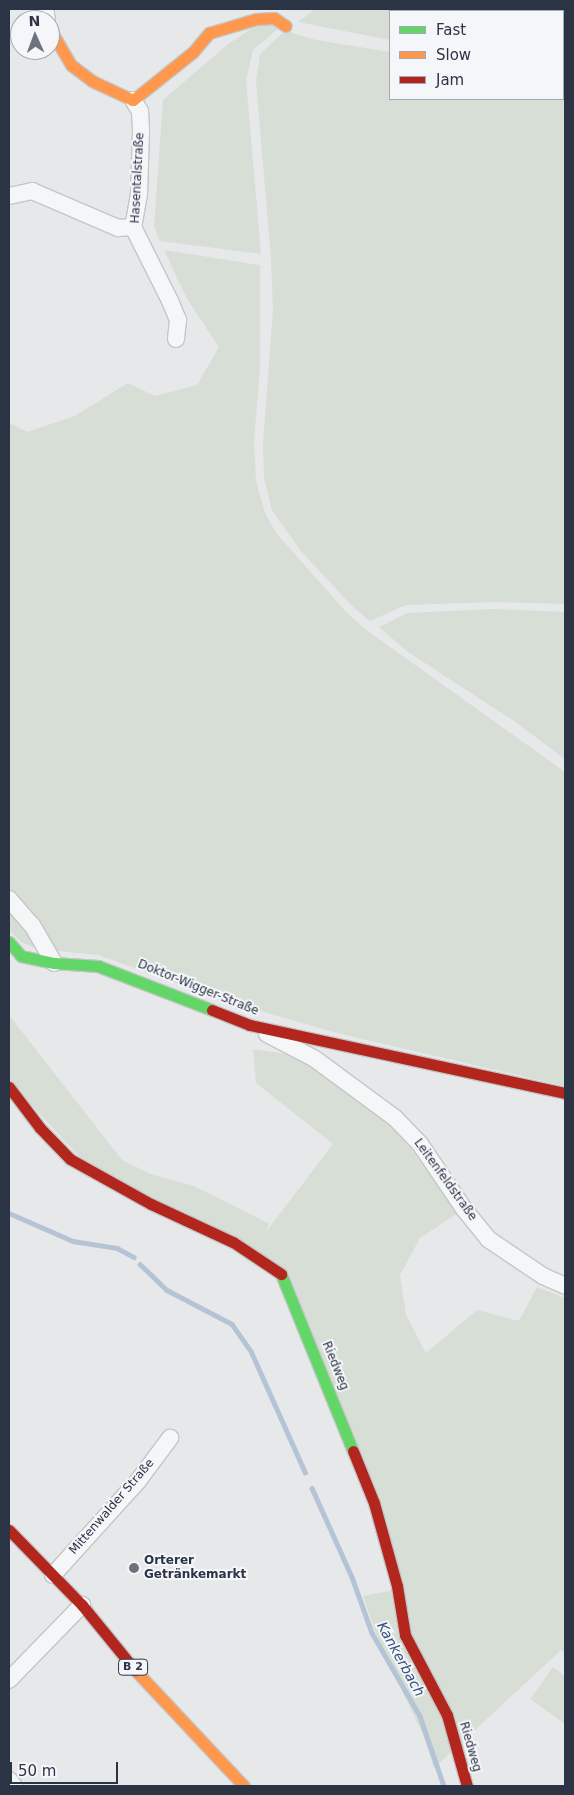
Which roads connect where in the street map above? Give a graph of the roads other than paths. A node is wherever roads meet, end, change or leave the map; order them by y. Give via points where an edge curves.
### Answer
1 (286, 26) dead end
2 (60, 46) edge
3 (132, 100) junction
4 (9, 196) edge
5 (133, 227) junction
6 (176, 339) dead end
7 (9, 899) edge
8 (9, 942) edge
9 (54, 963) junction
10 (250, 1025) junction
11 (9, 1087) edge
12 (565, 1093) edge
13 (565, 1286) edge
14 (170, 1438) dead end
15 (9, 1530) edge
16 (53, 1575) junction
17 (82, 1605) junction
18 (9, 1680) edge
19 (9, 1780) edge
20 (14, 1786) edge
21 (244, 1786) edge
22 (467, 1786) edge

1 - 3 street via 274,18 256,19 209,33 185,58
2 - 3 street via 71,65 92,81
3 - 5 street, Hasentalstraße via 140,111 141,131 139,194
4 - 5 street via 32,191 118,228
5 - 6 street, Hasentalstraße via 162,280 178,320
7 - 9 street via 32,925
8 - 9 street, Doktor-Wigger-Straße via 21,956
9 - 10 street, Doktor-Wigger-Straße via 98,966 128,975
10 - 12 street, Doktor-Wigger-Straße
10 - 13 street, Leitenfeldstraße via 315,1059 395,1118 420,1144 488,1239 543,1276
11 - 22 street, Riedweg via 40,1128 70,1159 151,1204 246,1249 282,1275 374,1503 405,1635 447,1715
14 - 16 street, Mittenwalder Straße via 138,1481
15 - 16 street, B 2
16 - 17 street, B 2
17 - 18 street
17 - 21 street, B 2 via 141,1676
19 - 20 street

